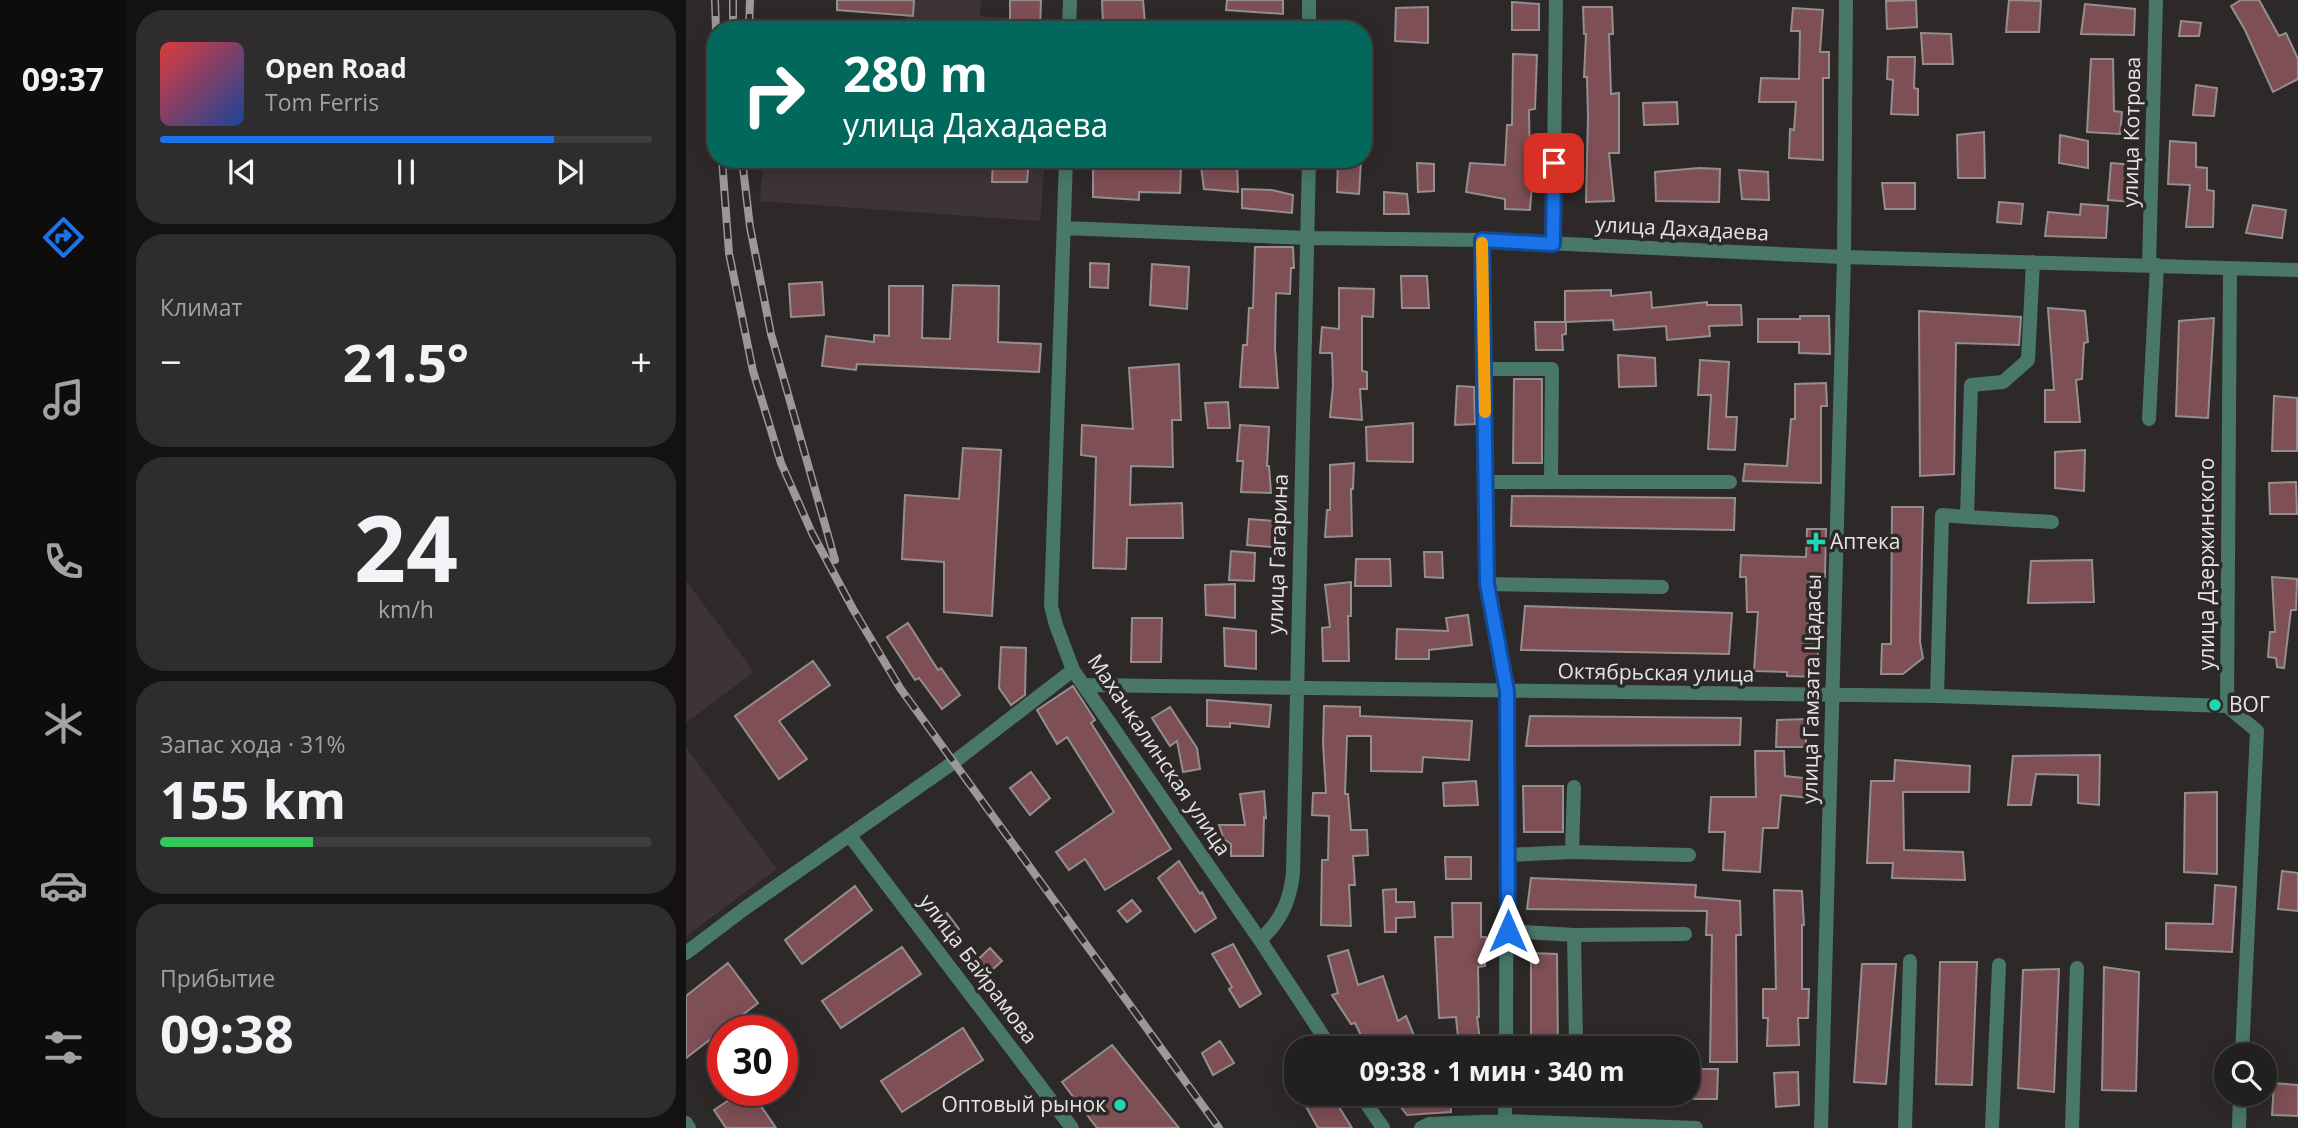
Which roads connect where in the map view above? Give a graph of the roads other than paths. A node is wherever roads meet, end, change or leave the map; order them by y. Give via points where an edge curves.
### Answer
1 (1070, 0) edge
2 (1309, 0) edge
3 (1556, 0) edge
4 (1846, 0) edge
5 (2155, 0) edge
6 (1069, 21) edge
7 (1309, 21) edge
8 (1066, 168) edge
9 (1309, 168) edge
10 (1064, 228) junction
11 (1309, 237) junction
12 (1482, 240) junction
13 (1553, 244) junction
14 (1844, 257) junction
15 (2033, 262) junction
16 (2153, 265) junction
17 (2230, 269) junction
18 (2298, 270) edge
19 (1484, 369) junction
20 (2149, 419) dead end
21 (1486, 482) junction
22 (1551, 482) junction
23 (1730, 482) dead end
24 (1967, 517) junction
25 (2052, 523) dead end
26 (1487, 584) junction
27 (1662, 587) dead end
28 (1073, 670) junction
29 (1084, 685) junction
30 (1295, 688) junction
31 (1507, 691) junction
32 (1833, 696) junction
33 (1937, 696) junction
34 (2227, 705) junction
35 (1574, 787) dead end
36 (850, 836) junction
37 (1572, 852) junction
38 (1507, 855) junction
39 (1689, 855) dead end
40 (1508, 931) junction
41 (1685, 934) dead end
42 (1574, 935) junction
43 (1261, 940) junction
44 (686, 953) edge
45 (1910, 961) dead end
46 (1998, 965) dead end
47 (2077, 968) dead end
48 (1323, 1036) edge
49 (1506, 1036) edge
50 (1576, 1036) edge
51 (2243, 1043) edge
52 (1368, 1106) edge
53 (1505, 1106) edge
54 (2240, 1106) edge
55 (1505, 1121) junction
56 (686, 1123) edge
57 (1425, 1126) edge
58 (689, 1128) edge
59 (1072, 1128) edge
60 (1383, 1128) edge
61 (1696, 1128) edge
62 (1821, 1128) edge
63 (1905, 1128) edge
64 (1993, 1128) edge
65 (2071, 1128) edge
66 (2239, 1128) edge

1 - 6 street
2 - 7 street
3 - 13 street
4 - 14 street, улица Гамзата Цадасы
5 - 16 street, улица Котрова
8 - 10 street, Махачкалинская улица
9 - 11 street, улица Гагарина
10 - 11 street, улица Дахадаева
10 - 28 street, Махачкалинская улица via 1052,606
11 - 12 street, улица Дахадаева
11 - 30 street, улица Гагарина
12 - 13 street, улица Дахадаева
12 - 19 street
13 - 14 street, улица Дахадаева
14 - 15 street, улица Дахадаева
14 - 32 street, улица Гамзата Цадасы
15 - 16 street, улица Дахадаева
15 - 24 street via 2028,360 2003,382 1970,385
16 - 17 street, улица Дахадаева
16 - 20 street, улица Котрова
17 - 18 street, улица Дахадаева
17 - 34 street, улица Дзержинского
19 - 21 street
19 - 22 street via 1552,369
21 - 22 street
21 - 26 street
22 - 23 street
24 - 25 street
24 - 33 street via 1942,516
26 - 27 street
26 - 31 street
28 - 29 street, Махачкалинская улица
28 - 36 street
29 - 30 street, Октябрьская улица
29 - 43 street, Махачкалинская улица
30 - 31 street, Октябрьская улица
30 - 43 street, улица Гагарина via 1291,890 1283,913
31 - 32 street, Октябрьская улица
31 - 38 street
32 - 33 street, Октябрьская улица
32 - 62 street, улица Гамзата Цадасы
33 - 34 street, Октябрьская улица
34 - 51 street via 2258,732
35 - 37 street
36 - 44 street
36 - 59 street, улица Байрамова
37 - 38 street
37 - 39 street
38 - 40 street
40 - 42 street
40 - 49 street
41 - 42 street
42 - 50 street
43 - 48 street, Махачкалинская улица
45 - 63 street
46 - 64 street
47 - 65 street
52 - 60 street
53 - 55 street
54 - 66 street
55 - 57 street
55 - 61 street
56 - 58 street

